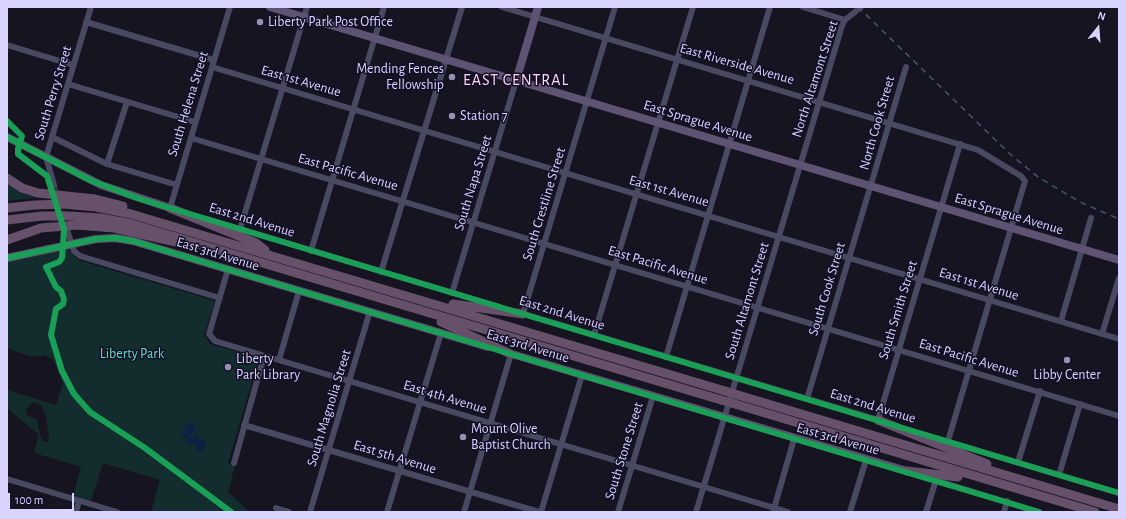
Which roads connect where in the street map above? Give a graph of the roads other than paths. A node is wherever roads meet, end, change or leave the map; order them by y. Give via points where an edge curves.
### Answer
1 (91, 7) edge
2 (230, 7) edge
3 (270, 7) edge
4 (307, 7) edge
5 (384, 7) edge
6 (462, 7) edge
7 (502, 7) edge
8 (538, 7) edge
9 (616, 7) edge
10 (692, 7) edge
11 (770, 7) edge
12 (803, 7) edge
13 (860, 7) edge
14 (304, 17) junction
15 (535, 17) junction
16 (845, 20) junction
17 (86, 22) junction
18 (375, 38) junction
19 (606, 38) junction
20 (7, 45) edge
21 (446, 59) junction
22 (676, 59) junction
23 (214, 60) junction
24 (73, 65) junction
25 (212, 67) junction
26 (906, 67) dead end
27 (516, 80) junction
28 (748, 80) junction
29 (68, 84) junction
30 (282, 88) junction
31 (819, 101) junction
32 (127, 102) junction
33 (587, 102) junction
34 (353, 109) junction
35 (195, 122) junction
36 (658, 123) junction
37 (890, 123) junction
38 (424, 130) junction
39 (7, 137) edge
40 (52, 137) junction
41 (191, 138) junction
42 (728, 143) junction
43 (960, 144) junction
44 (495, 151) junction
45 (46, 157) junction
46 (261, 159) junction
47 (107, 164) junction
48 (800, 165) junction
49 (566, 172) junction
50 (7, 178) edge
51 (332, 180) junction
52 (54, 185) tunnel mouth
53 (177, 185) junction
54 (871, 186) junction
55 (637, 194) junction
56 (402, 201) junction
57 (942, 207) junction
58 (7, 208) edge
59 (170, 208) junction
60 (707, 214) junction
61 (1091, 218) dead end
62 (7, 220) edge
63 (474, 222) junction
64 (176, 226) junction
65 (1012, 228) junction
66 (240, 229) junction
67 (67, 230) dead end
68 (779, 236) junction
69 (7, 240) edge
70 (71, 243) junction
71 (545, 243) junction
72 (1082, 250) junction
73 (311, 251) junction
74 (222, 252) junction
75 (273, 255) junction
76 (7, 258) edge
77 (849, 258) junction
78 (1119, 260) edge
79 (616, 265) junction
80 (228, 269) junction
81 (382, 272) junction
82 (1119, 278) edge
83 (920, 279) junction
84 (687, 286) junction
85 (299, 291) junction
86 (452, 293) junction
87 (220, 298) junction
88 (419, 299) junction
89 (990, 300) junction
90 (757, 307) junction
91 (410, 308) junction
92 (370, 311) junction
93 (523, 314) junction
94 (1061, 321) junction
95 (827, 328) junction
96 (440, 333) junction
97 (1102, 334) junction
98 (594, 335) junction
99 (1119, 339) edge
100 (899, 350) junction
101 (511, 354) junction
102 (264, 356) junction
103 (666, 357) junction
104 (279, 360) junction
105 (969, 370) junction
106 (582, 375) junction
107 (736, 378) junction
108 (350, 381) junction
109 (1040, 391) junction
110 (653, 396) junction
111 (723, 396) junction
112 (807, 399) junction
113 (736, 400) junction
114 (420, 402) junction
115 (1080, 404) junction
116 (1119, 416) edge
117 (724, 417) junction
118 (878, 420) junction
119 (491, 423) junction
120 (244, 425) junction
121 (794, 439) junction
122 (948, 441) junction
123 (561, 444) junction
124 (329, 450) junction
125 (866, 460) junction
126 (1018, 462) junction
127 (234, 463) dead end
128 (632, 465) junction
129 (400, 471) junction
130 (907, 471) junction
131 (1004, 474) junction
132 (1059, 475) junction
133 (7, 479) edge
134 (936, 480) junction
135 (1002, 485) junction
136 (703, 487) junction
137 (470, 492) junction
138 (1119, 493) edge
139 (79, 501) junction
140 (1007, 502) junction
141 (276, 508) dead end
142 (1117, 508) edge
143 (773, 510) edge
144 (76, 512) edge
145 (117, 512) edge
146 (289, 512) edge
147 (310, 512) edge
148 (387, 512) edge
149 (464, 512) edge
150 (540, 512) edge
151 (618, 512) edge
152 (696, 512) edge
153 (788, 512) edge
154 (850, 512) edge
155 (926, 512) edge
156 (1004, 512) edge
157 (1039, 512) edge
158 (1095, 512) edge

1 - 17 street, South Perry Street
2 - 23 street, South Helena Street
3 - 14 main road, East Sprague Avenue
4 - 14 street
5 - 18 street
6 - 21 street
7 - 15 street, East Riverside Avenue
8 - 15 main road
9 - 19 street, South Crestline Street
10 - 22 street
11 - 28 street
12 - 16 street
13 - 16 street, North Altamont Street
14 - 18 main road, East Sprague Avenue
14 - 30 street
15 - 19 street, East Riverside Avenue
15 - 27 main road
16 - 31 street, North Altamont Street
17 - 23 street
17 - 24 street, South Perry Street
18 - 21 main road, East Sprague Avenue
18 - 34 street
19 - 22 street, East Riverside Avenue
19 - 33 street, South Crestline Street
20 - 24 street
21 - 27 main road, East Sprague Avenue
21 - 38 street
22 - 28 street, East Riverside Avenue
22 - 36 street
23 - 25 street, South Helena Street
24 - 29 street, South Perry Street
25 - 30 street, East 1st Avenue
25 - 35 street, South Helena Street
26 - 37 street, North Cook Street
27 - 33 main road, East Sprague Avenue
27 - 44 street, South Napa Street
28 - 31 street, East Riverside Avenue
28 - 42 street
29 - 32 street
29 - 40 street, South Perry Street
30 - 34 street, East 1st Avenue
30 - 46 street
31 - 37 street, East Riverside Avenue
31 - 48 street, North Altamont Street
32 - 35 street
32 - 47 street
33 - 36 main road, East Sprague Avenue
33 - 49 street, South Crestline Street
34 - 38 street, East 1st Avenue
34 - 51 street
35 - 41 street, South Helena Street
36 - 42 main road, East Sprague Avenue
36 - 55 street
37 - 43 street, East Riverside Avenue
37 - 54 street, North Cook Street
38 - 44 street, East 1st Avenue
38 - 56 street
39 - 45 main road, East 2nd Avenue
40 - 45 street, South Perry Street
40 - 47 street
41 - 46 street, East Pacific Avenue
41 - 53 street, South Helena Street
42 - 48 main road, East Sprague Avenue
42 - 60 street
43 - 57 street, South Smith Street
43 - 65 street, East Riverside Avenue via 987,154 1025,181
44 - 49 street, East 1st Avenue
44 - 63 street, South Napa Street
45 - 52 street, South Perry Street
45 - 59 main road, East 2nd Avenue via 101,185
46 - 51 street, East Pacific Avenue
46 - 66 street
47 - 53 street
48 - 54 main road, East Sprague Avenue
48 - 68 street, South Altamont Street
49 - 55 street, East 1st Avenue
49 - 71 street, South Crestline Street
50 - 64 highway via 16,185 30,190 111,203 156,216
51 - 56 street, East Pacific Avenue
51 - 73 street
53 - 59 street, South Helena Street
54 - 57 main road, East Sprague Avenue
54 - 77 street, South Cook Street
55 - 60 street, East 1st Avenue
55 - 79 street
56 - 63 street, East Pacific Avenue
56 - 81 street
57 - 65 main road, East Sprague Avenue
57 - 83 street, South Smith Street
58 - 64 highway via 52,204 86,206 120,211
59 - 66 street, East 2nd Avenue
59 - 75 highway via 256,243
60 - 68 street, East 1st Avenue
60 - 84 street
61 - 72 street
62 - 74 highway via 58,215 101,218 152,229
63 - 71 street, East Pacific Avenue
63 - 86 street, South Napa Street
64 - 75 highway
65 - 72 main road, East Sprague Avenue
65 - 89 street
66 - 73 street, East 2nd Avenue
67 - 70 street
68 - 77 street, East 1st Avenue
68 - 90 street, South Altamont Street
69 - 74 highway via 41,228 90,225
70 - 76 main road, East 3rd Avenue
70 - 80 main road, East 3rd Avenue via 96,238 115,238
70 - 87 street via 80,256
71 - 79 street, East Pacific Avenue
71 - 93 street, South Crestline Street
72 - 78 main road, East Sprague Avenue
72 - 94 street
73 - 81 street, East 2nd Avenue
74 - 91 highway
75 - 88 highway
77 - 83 street, East 1st Avenue
77 - 95 street, South Cook Street
79 - 84 street, East Pacific Avenue
79 - 98 street
80 - 85 main road, East 3rd Avenue
80 - 87 street
81 - 86 street, East 2nd Avenue
82 - 97 street
83 - 89 street, East 1st Avenue
83 - 100 street, South Smith Street
84 - 90 street, East Pacific Avenue
84 - 103 street
85 - 92 main road, East 3rd Avenue
85 - 104 street
86 - 93 street, East 2nd Avenue
87 - 102 street, East 4th Avenue via 210,337 214,341
88 - 93 highway
88 - 111 highway
89 - 94 street, East 1st Avenue
89 - 105 street
90 - 95 street, East Pacific Avenue
90 - 107 street, South Altamont Street
91 - 101 highway
91 - 111 highway
92 - 96 main road, East 3rd Avenue
92 - 108 street, South Magnolia Street
93 - 98 street, East 2nd Avenue
94 - 97 street, East 1st Avenue
95 - 100 street, East Pacific Avenue
95 - 112 street, South Cook Street
96 - 101 main road, East 3rd Avenue
96 - 114 street
97 - 99 street, East 1st Avenue
98 - 103 street, East 2nd Avenue
100 - 105 street, East Pacific Avenue
100 - 118 street, South Smith Street
101 - 106 main road, East 3rd Avenue
101 - 119 street
102 - 104 street, East 4th Avenue
102 - 120 street
103 - 107 street, East 2nd Avenue
104 - 108 street, East 4th Avenue
105 - 109 street, East Pacific Avenue
105 - 122 street
106 - 110 main road, East 3rd Avenue
106 - 123 street
107 - 112 street, East 2nd Avenue
107 - 117 street, South Altamont Street
108 - 114 street, East 4th Avenue
108 - 124 street, South Magnolia Street
109 - 115 street, East Pacific Avenue
109 - 126 street
110 - 117 main road, East 3rd Avenue
110 - 128 street, South Stone Street
111 - 113 highway, bridge
112 - 118 street, East 2nd Avenue
113 - 131 highway
113 - 135 highway
114 - 119 street, East 4th Avenue
114 - 129 street
115 - 116 street, East Pacific Avenue
115 - 132 street
117 - 121 main road, East 3rd Avenue
117 - 136 street, South Altamont Street
118 - 122 street, East 2nd Avenue
118 - 131 highway via 988,464
119 - 123 street, East 4th Avenue
119 - 137 street
120 - 124 street, East 5th Avenue
120 - 127 street
121 - 125 main road, East 3rd Avenue
121 - 143 street
122 - 126 street, East 2nd Avenue
123 - 128 street, East 4th Avenue
123 - 150 street
124 - 129 street, East 5th Avenue
124 - 147 street, South Magnolia Street
125 - 130 main road, East 3rd Avenue
125 - 154 street
126 - 132 street, East 2nd Avenue
128 - 136 street, East 4th Avenue
128 - 151 street, South Stone Street
129 - 137 street, East 5th Avenue
129 - 148 street
130 - 134 street, East 3rd Avenue
130 - 135 highway
131 - 142 highway
132 - 138 street, East 2nd Avenue
133 - 139 street
134 - 140 street, East 3rd Avenue
134 - 155 street
135 - 158 highway
136 - 143 street, East 4th Avenue
136 - 152 street, South Altamont Street
137 - 149 street
137 - 150 street, East 5th Avenue
139 - 144 street
139 - 145 street
140 - 156 street
140 - 157 street, East 3rd Avenue
141 - 146 street
143 - 153 street, East 4th Avenue

